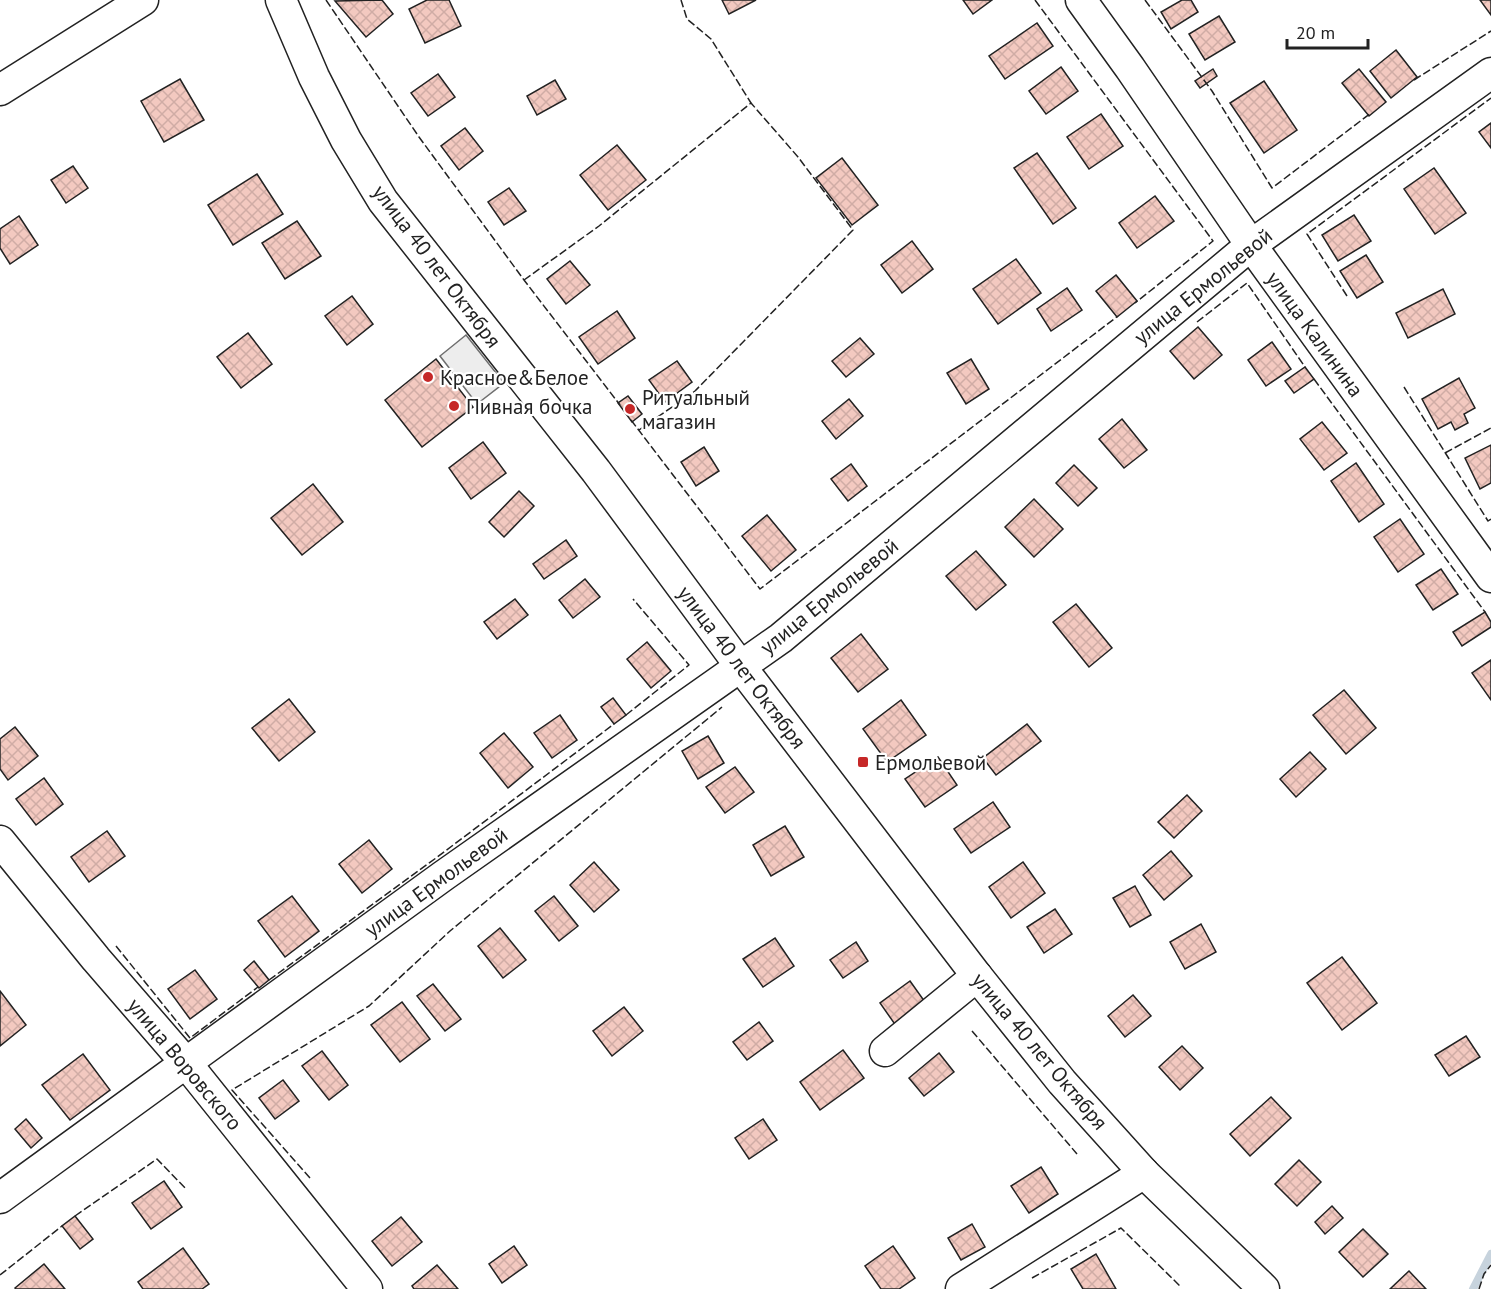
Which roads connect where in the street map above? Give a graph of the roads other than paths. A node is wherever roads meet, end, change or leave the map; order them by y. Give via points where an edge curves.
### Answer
1 (143, 0) edge
2 (281, 0) edge
3 (1081, 0) edge
4 (1491, 73) edge
5 (0, 90) edge
6 (1251, 245) junction
7 (1491, 577) edge
8 (741, 667) junction
9 (0, 841) edge
10 (977, 976) junction
11 (885, 1051) dead end
12 (186, 1063) junction
13 (1144, 1173) junction
14 (0, 1198) edge
15 (367, 1289) edge
16 (961, 1289) edge
17 (1264, 1289) edge

1 - 5 street
2 - 8 street, улица 40 лет Октября via 314,77 383,201 596,471
3 - 6 street, улица Калинина
4 - 6 street, улица Ермольевой
6 - 7 street, улица Калинина
6 - 8 street, улица Ермольевой via 781,638
8 - 10 street, улица 40 лет Октября
8 - 12 street, улица Ермольевой
9 - 12 street, улица Воровского
10 - 11 street
10 - 13 street, улица 40 лет Октября via 1062,1082
12 - 14 street, улица Ермольевой
12 - 15 street, улица Воровского
13 - 16 street
13 - 17 street, улица 40 лет Октября

